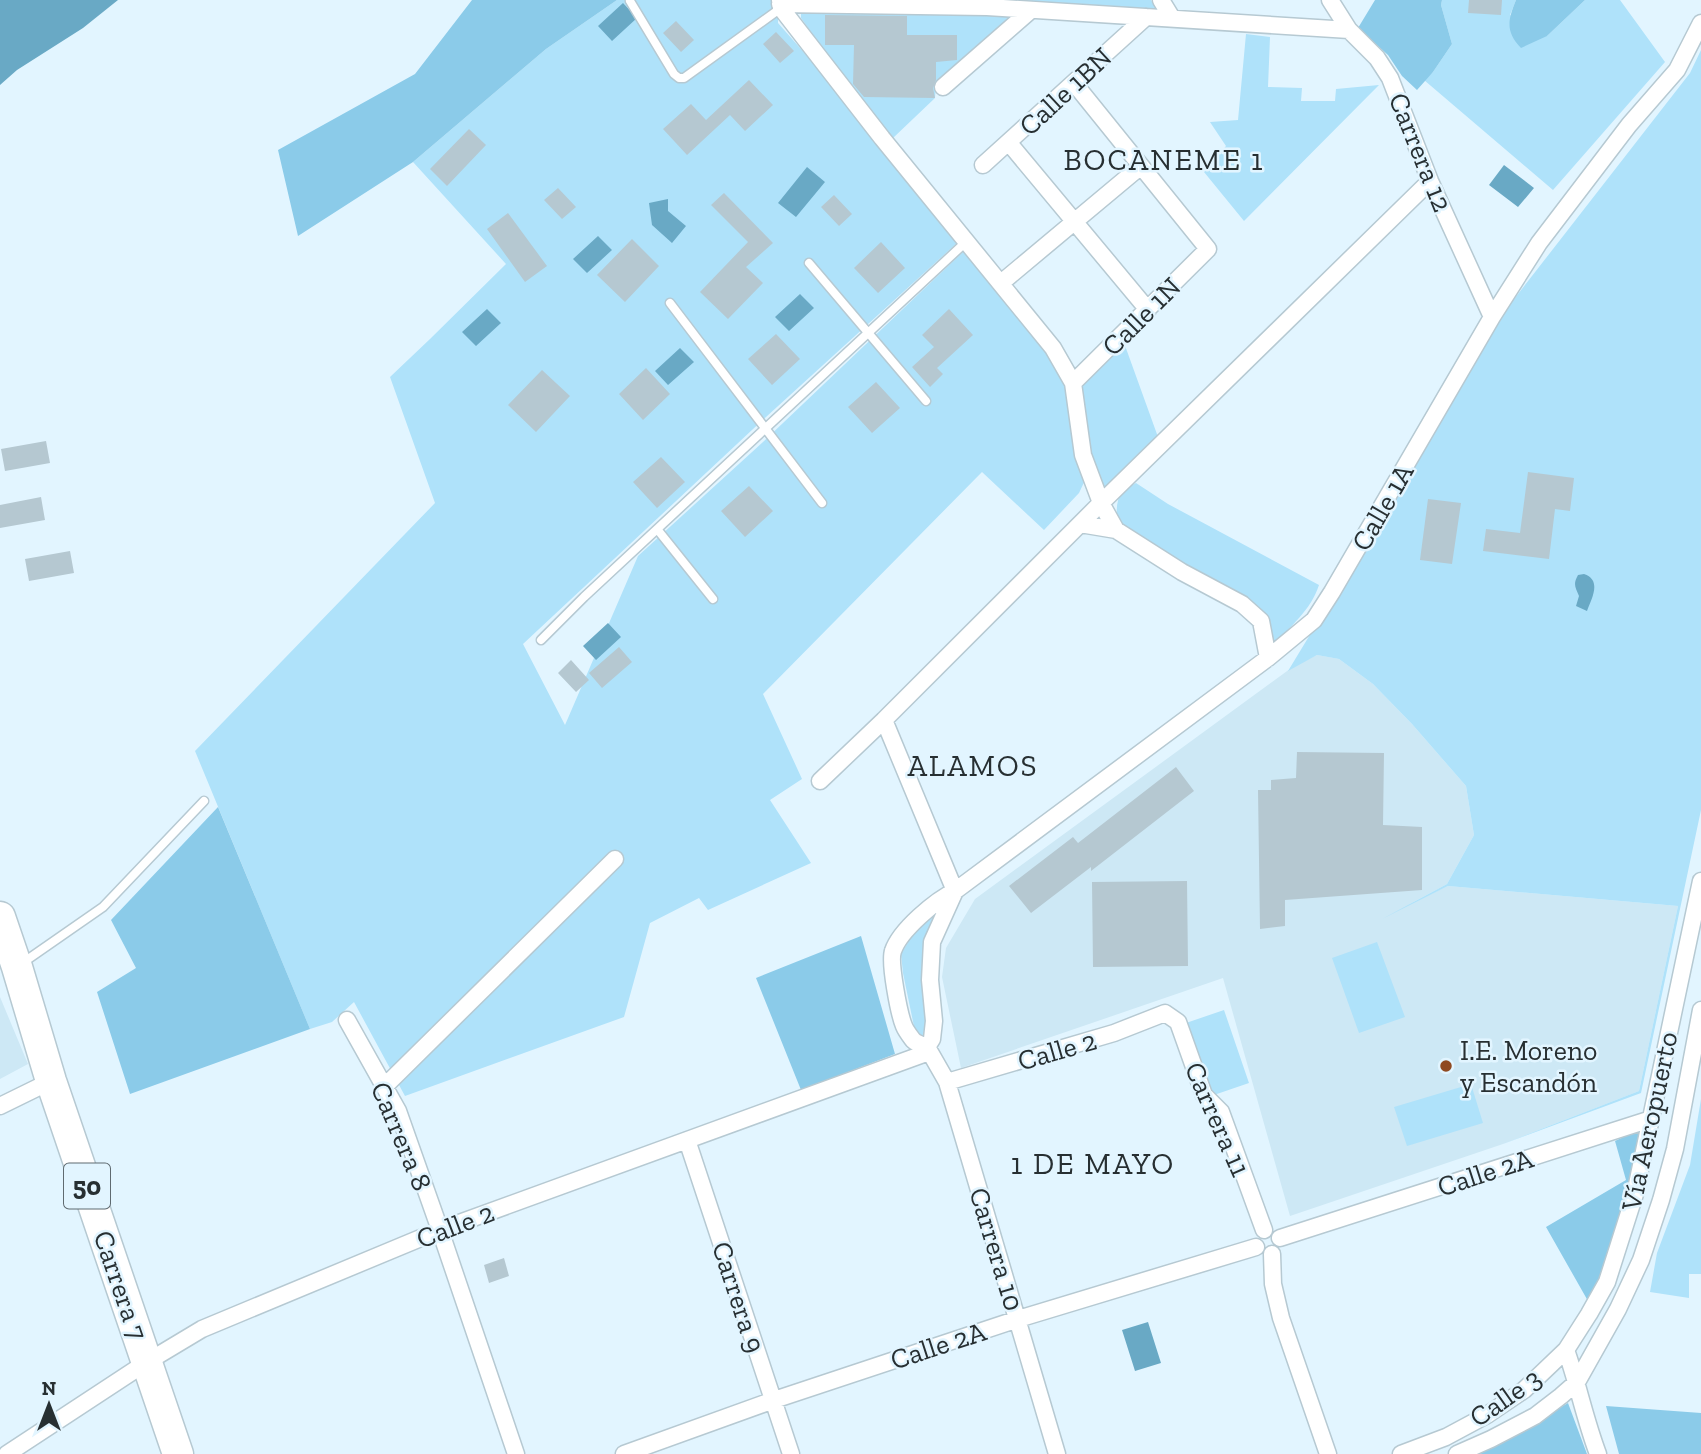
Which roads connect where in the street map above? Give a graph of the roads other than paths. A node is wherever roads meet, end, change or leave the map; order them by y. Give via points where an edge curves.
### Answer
1 (1161, 0) edge
2 (1330, 0) edge
3 (630, 1) edge
4 (780, 4) edge
5 (1031, 10) junction
6 (1146, 17) junction
7 (1172, 18) junction
8 (1701, 23) edge
9 (1349, 30) junction
10 (1074, 83) junction
11 (943, 88) dead end
12 (1009, 143) junction
13 (983, 165) dead end
14 (1141, 166) junction
15 (1430, 181) junction
16 (1074, 222) junction
17 (967, 241) junction
18 (809, 263) dead end
19 (1001, 283) junction
20 (670, 303) dead end
21 (1148, 310) junction
22 (1492, 317) junction
23 (868, 333) junction
24 (1073, 383) junction
25 (926, 401) dead end
26 (765, 429) junction
27 (822, 503) dead end
28 (1101, 503) junction
29 (1080, 524) junction
30 (657, 529) junction
31 (1116, 530) junction
32 (713, 599) dead end
33 (541, 639) dead end
34 (1268, 658) junction
35 (884, 720) junction
36 (820, 781) dead end
37 (204, 801) dead end
38 (615, 859) dead end
39 (1701, 881) edge
40 (955, 891) junction
41 (0, 917) edge
42 (17, 967) junction
43 (1701, 1010) edge
44 (1165, 1013) joint
45 (347, 1020) dead end
46 (1666, 1043) junction
47 (1697, 1048) edge
48 (928, 1049) junction
49 (51, 1082) junction
50 (947, 1082) junction
51 (384, 1087) junction
52 (0, 1106) edge
53 (1651, 1119) junction
54 (687, 1140) junction
55 (440, 1230) junction
56 (1264, 1230) junction
57 (1280, 1238) junction
58 (1256, 1247) junction
59 (1272, 1254) junction
60 (1018, 1319) junction
61 (1566, 1350) junction
62 (147, 1362) junction
63 (1577, 1381) junction
64 (774, 1400) junction
65 (7, 1454) edge
66 (178, 1454) edge
67 (516, 1454) edge
68 (624, 1454) edge
69 (791, 1454) edge
70 (1057, 1454) edge
71 (1328, 1454) edge
72 (1401, 1454) edge
73 (1457, 1454) edge
74 (1598, 1454) edge

1 - 7 street
2 - 9 street, Carrera 12
3 - 4 lane via 679,78
4 - 5 street
4 - 17 street
5 - 6 street
5 - 11 street
6 - 7 street
6 - 10 street, Calle 1BN
7 - 9 street
8 - 22 street, Calle 1A via 1677,70 1539,243
9 - 15 street, Carrera 12 via 1390,78
10 - 12 street, Calle 1BN
10 - 14 street
12 - 13 street, Calle 1BN
12 - 16 street
14 - 16 street
14 - 21 street, Calle 1N via 1208,249
15 - 22 street, Carrera 12
15 - 28 street
16 - 19 street
16 - 21 street
17 - 19 street
17 - 23 lane
18 - 23 lane
19 - 24 street via 1053,348
20 - 26 lane
21 - 24 street, Calle 1N
22 - 34 street, Calle 1A via 1314,620
23 - 25 lane
23 - 26 lane
24 - 28 street via 1083,455
26 - 27 lane
26 - 30 lane
28 - 29 street
28 - 31 street
29 - 31 street
29 - 35 street
30 - 32 lane
30 - 33 lane
31 - 34 street via 1242,604 1261,621
34 - 40 street, Calle 1A
35 - 36 street
35 - 40 street
37 - 42 lane via 103,907
38 - 51 street
39 - 46 street, Vía Aeropuerto
40 - 48 street via 932,943 934,1021
40 - 48 street, Carrera 10 via 920,915 892,951 903,1024 915,1043
41 - 42 highway, Carrera 7 / 50
42 - 49 highway, Carrera 7 / 50
43 - 47 street, Vía Aeropuerto
44 - 50 street, Calle 2 via 1114,1033
44 - 56 street, Carrera 11 via 1178,1023 1204,1095 1221,1112
45 - 51 street, Carrera 8
46 - 47 street
46 - 53 street, Vía Aeropuerto
47 - 63 street, Vía Aeropuerto via 1675,1149 1641,1259
48 - 50 street, Carrera 10
48 - 54 street, Calle 2
49 - 52 street
49 - 62 highway, Carrera 7 / 50
50 - 60 street, Carrera 10
51 - 55 street, Carrera 8 via 398,1111
53 - 57 street, Calle 2A
53 - 61 street, Vía Aeropuerto via 1635,1194 1607,1282
54 - 55 street, Calle 2
54 - 64 street, Carrera 9
55 - 62 street, Calle 2 via 202,1329
55 - 67 street, Carrera 8
56 - 57 street via 1276,1232
56 - 58 street via 1255,1240
57 - 59 street
58 - 59 street
58 - 60 street, Calle 2A
59 - 71 street via 1280,1318
60 - 64 street, Calle 2A
60 - 70 street, Carrera 10
61 - 63 street
61 - 72 street, Calle 3 via 1524,1390 1487,1415
62 - 65 street, Calle 2
62 - 66 highway, Carrera 7 / 50
63 - 73 street, Calle 3 via 1535,1416
63 - 74 street
64 - 68 street, Calle 2A
64 - 69 street, Carrera 9

